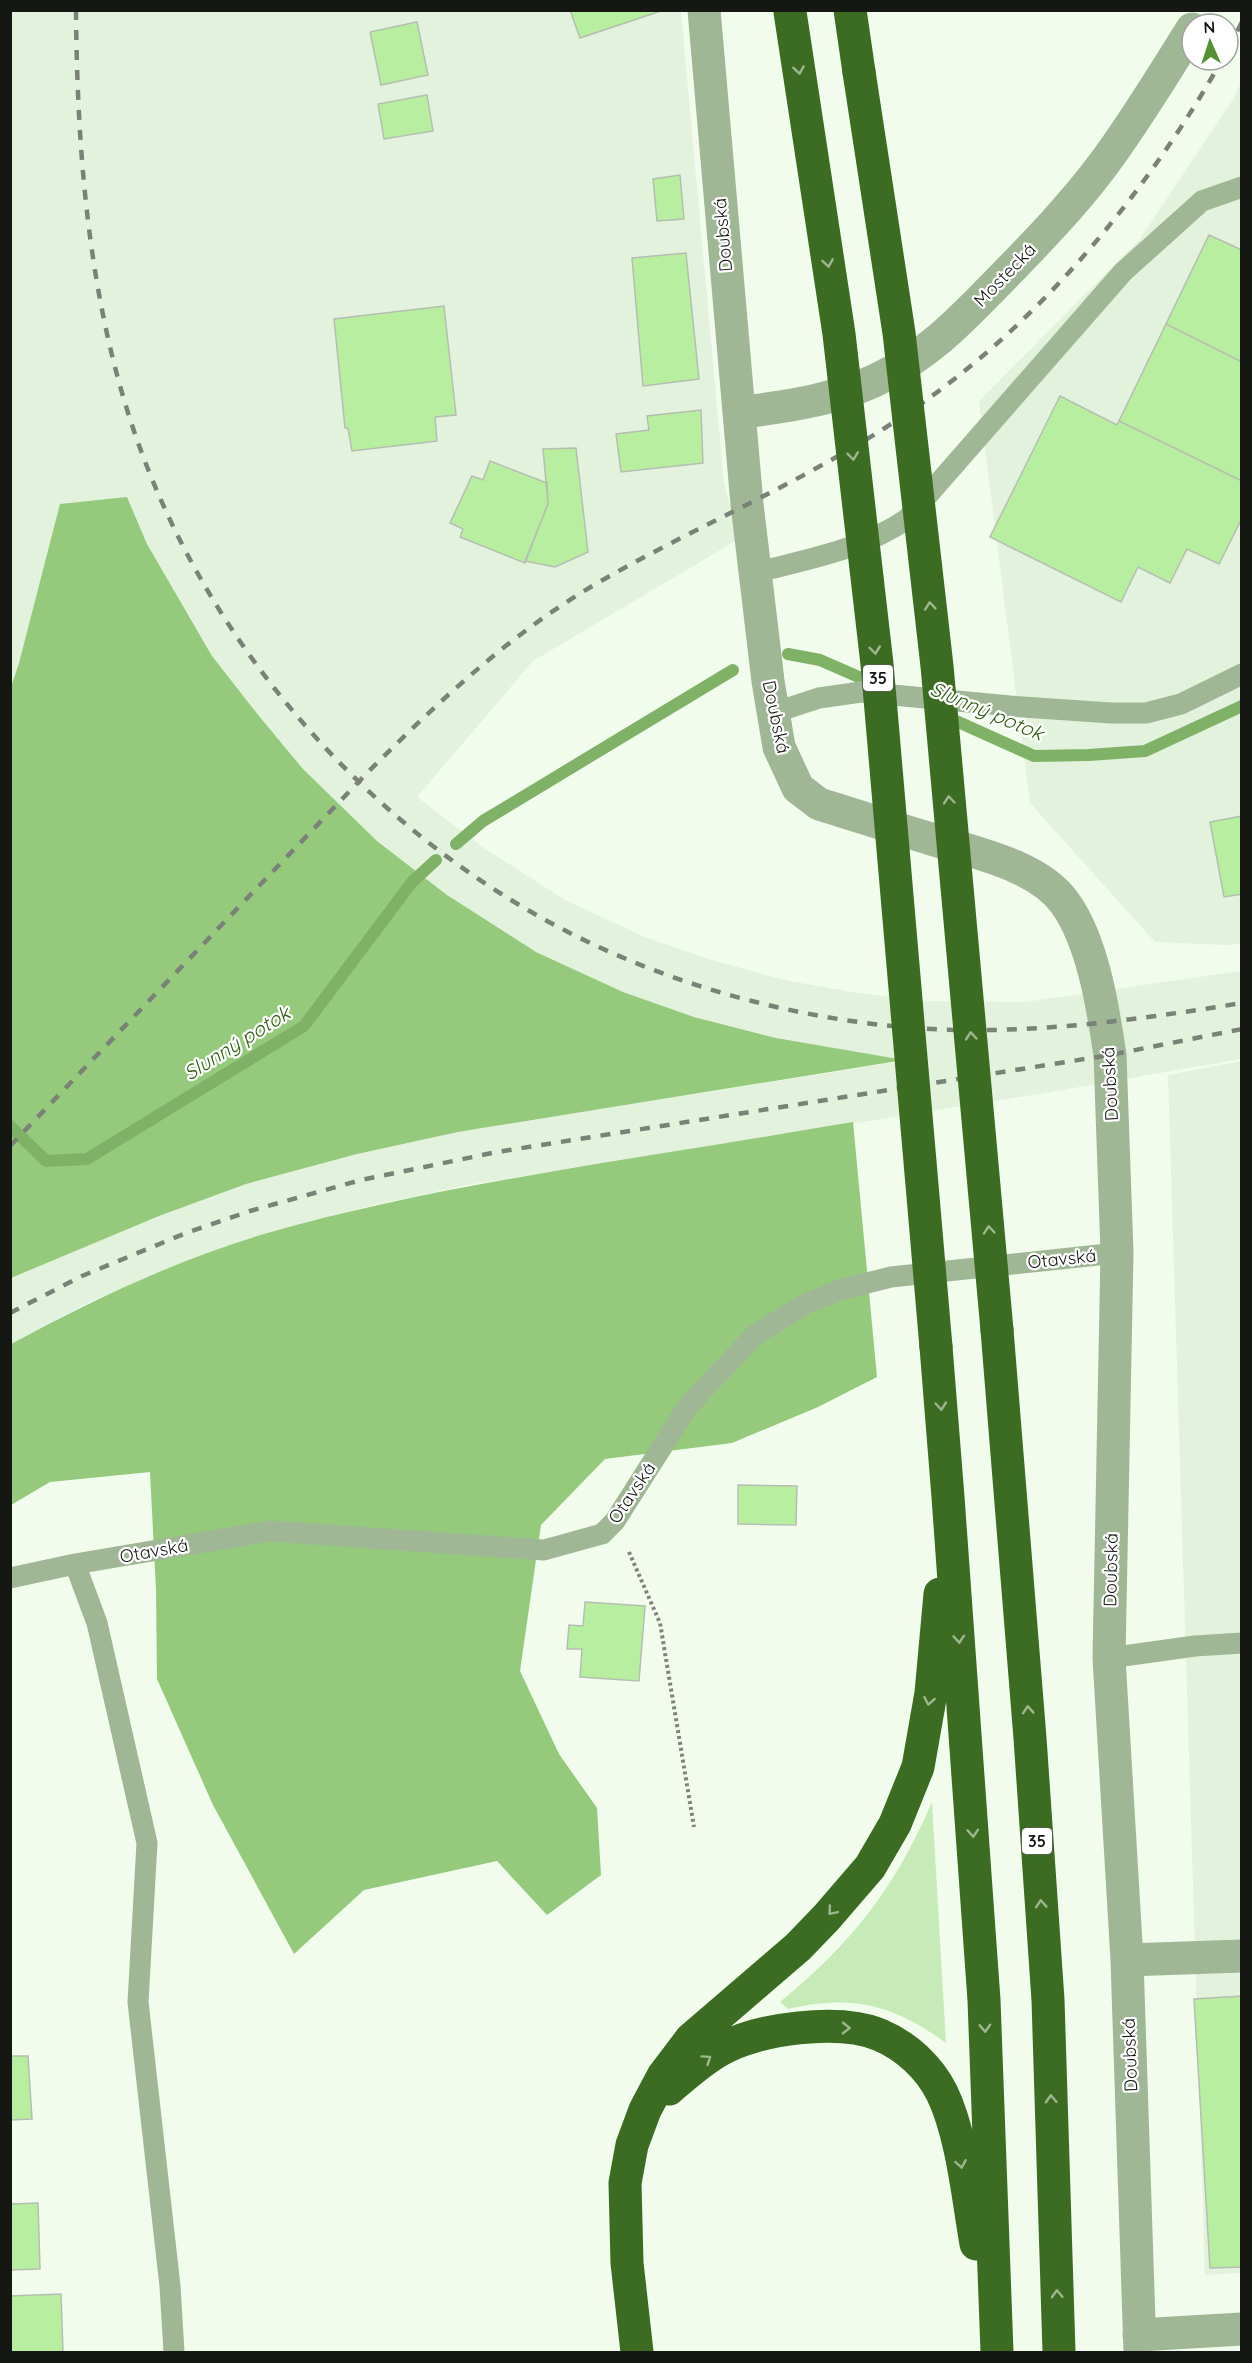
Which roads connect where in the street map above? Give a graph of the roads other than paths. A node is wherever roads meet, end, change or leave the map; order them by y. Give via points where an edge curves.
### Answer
1 (704, 10) edge
2 (850, 10) edge
3 (865, 10) edge
4 (790, 11) edge
5 (1180, 48) edge
6 (859, 72) junction
7 (1242, 187) edge
8 (739, 413) junction
9 (755, 573) junction
10 (1242, 674) edge
11 (773, 713) junction
12 (1117, 1253) junction
13 (948, 1497) junction
14 (75, 1564) junction
15 (10, 1578) edge
16 (1242, 1643) edge
17 (1109, 1658) junction
18 (1242, 1956) edge
19 (1127, 1960) junction
20 (645, 2110) junction
21 (1242, 2330) edge
22 (1139, 2344) edge
23 (174, 2352) edge
24 (637, 2352) edge
25 (996, 2352) edge
26 (1059, 2352) edge

1 - 8 street, Doubská
2 - 6 highway, 35
3 - 6 highway, 35
4 -> 13 highway, 35, bridge via 839,334 877,664
5 - 8 street, Mostecká via 1102,166 1047,231 953,329 916,357 874,381 816,402
26 -> 6 highway, 35, bridge via 1048,2000 998,1330 937,666 899,333
7 - 9 lane via 1202,201 1123,272 907,519 860,545
8 - 9 street, Doubská
9 - 11 street, Doubská
10 - 11 lane, bridge via 1181,704 1146,713 861,692 819,698
11 - 12 street, Doubská via 779,747 798,788 819,804 1001,860 1036,877 1064,902 1078,925 1096,977 1110,1055
12 - 14 lane, Otavská via 891,1277 807,1303 755,1335 688,1406 615,1521 602,1534 544,1550 270,1531
12 - 17 street, Doubská
13 -> 20 highway via 931,1693 918,1767 895,1824 870,1867 826,1918 691,2039 663,2076
13 -> 25 highway, 35 via 984,2000
14 - 15 lane, Otavská
14 - 23 lane via 97,1623 147,1843 138,2002
16 - 17 lane
17 - 19 street, Doubská
18 - 19 street
19 - 22 street, Doubská
20 - 24 highway via 632,2145 625,2182 627,2264
20 -> 25 highway via 721,2049 766,2032 810,2027 856,2028 900,2045 932,2076 949,2112
21 - 22 street

